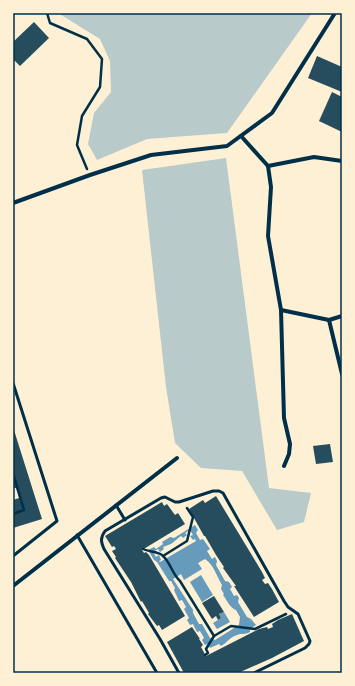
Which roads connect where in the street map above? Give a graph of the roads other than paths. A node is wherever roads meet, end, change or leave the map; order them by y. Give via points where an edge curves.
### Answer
1 (335, 13) edge
2 (241, 136) junction
3 (342, 161) edge
4 (268, 166) junction
5 (13, 203) edge
6 (281, 310) junction
7 (342, 316) edge
8 (329, 320) junction
9 (342, 374) edge
10 (13, 383) edge
11 (177, 458) dead end
12 (284, 466) dead end
13 (116, 505) junction
14 (125, 520) junction
15 (77, 536) junction
16 (13, 556) edge
17 (13, 586) edge
18 (157, 673) edge
19 (179, 673) edge
20 (254, 673) edge

1 - 2 street via 272,113
2 - 4 street
2 - 5 street via 226,146 151,155
3 - 4 street via 314,157
4 - 6 street via 271,187 268,236
6 - 8 street
6 - 12 street via 284,418 290,444
7 - 8 street
8 - 9 street
10 - 16 lane via 57,521
11 - 13 street
13 - 14 lane
13 - 15 street
14 - 19 lane via 105,531 101,537 102,543
14 - 20 lane via 161,498 181,502 213,491 223,493 284,601 298,614 309,636 309,644
15 - 17 street
15 - 18 lane

